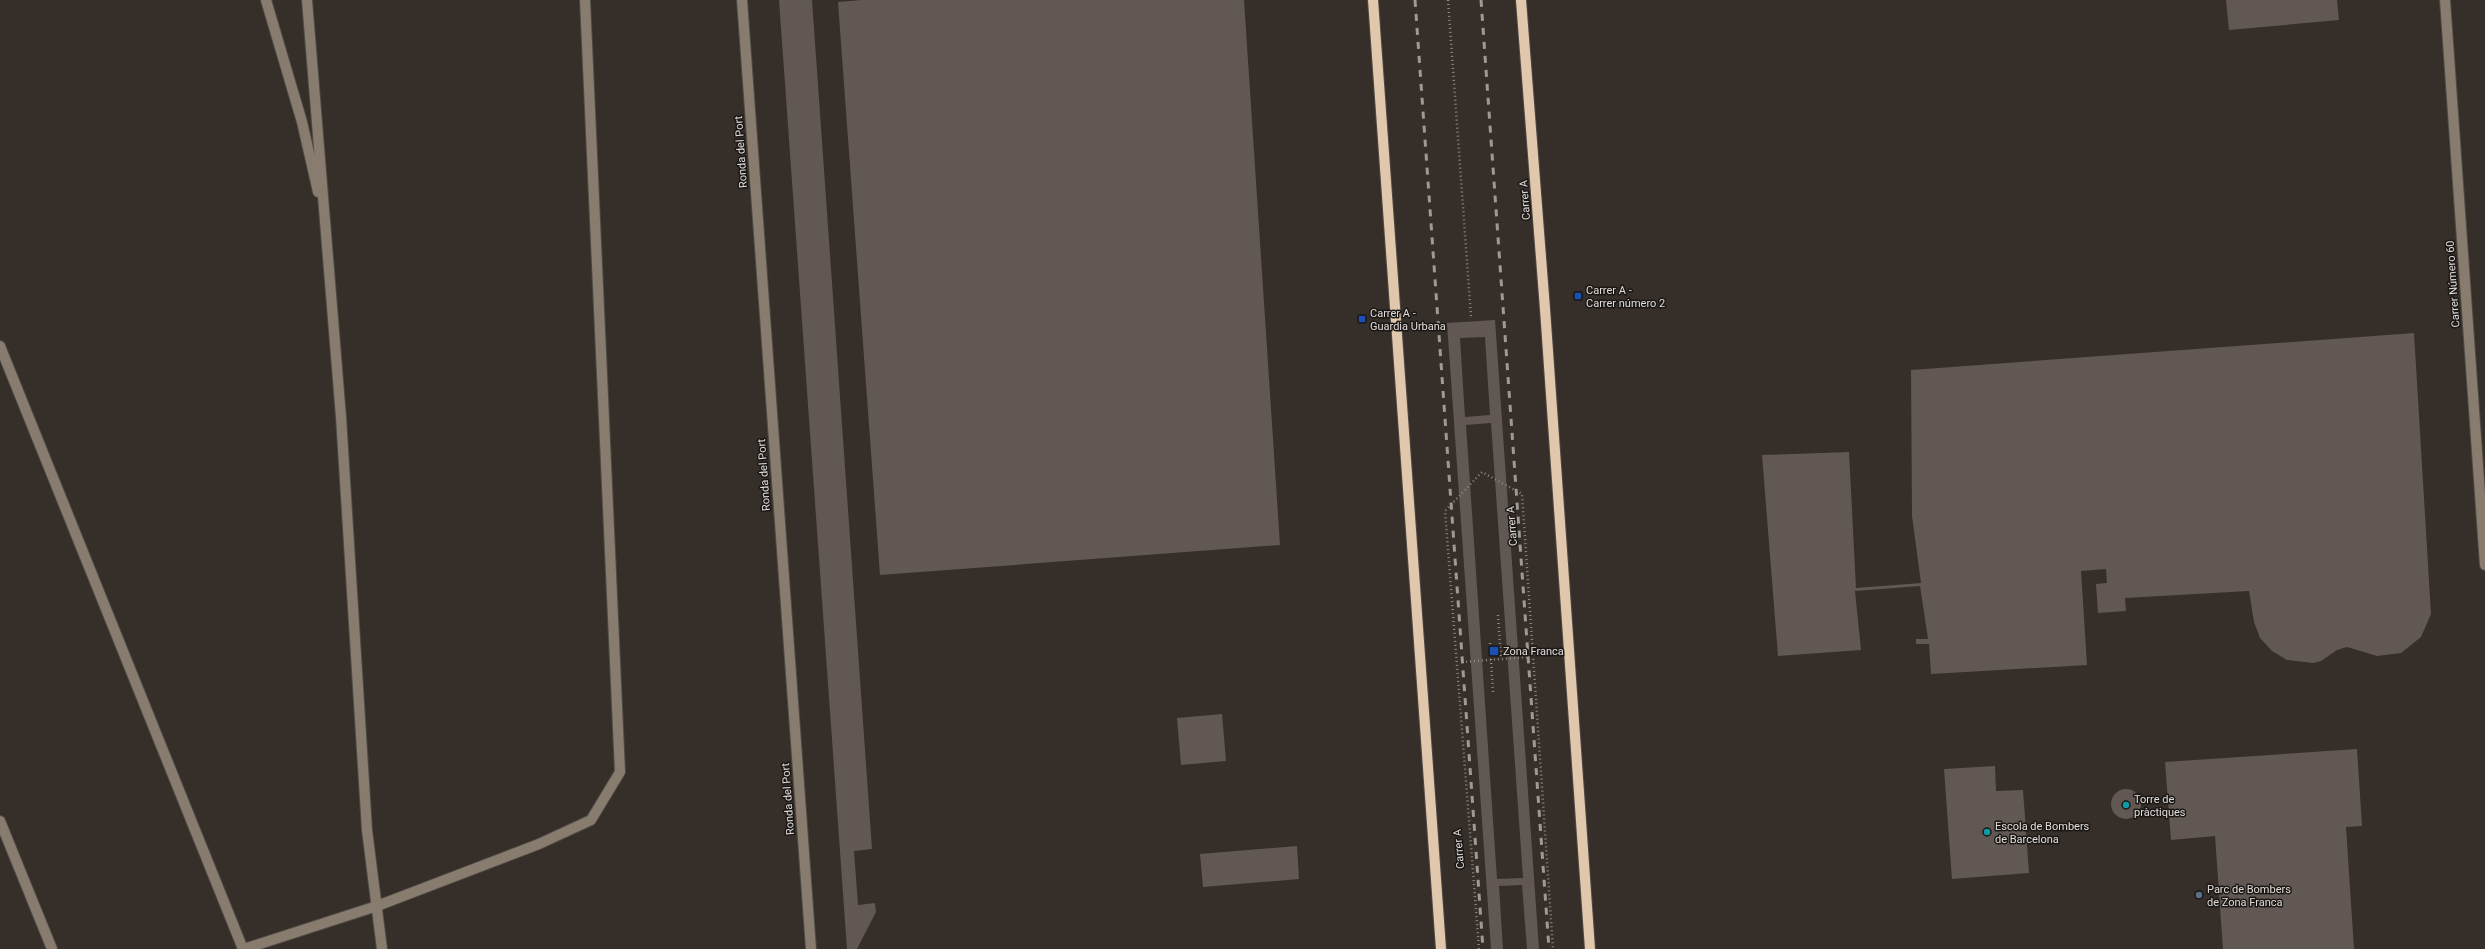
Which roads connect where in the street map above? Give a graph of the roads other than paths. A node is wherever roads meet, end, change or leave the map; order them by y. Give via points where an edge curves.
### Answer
1 (266, 0) edge
2 (307, 0) edge
3 (585, 0) edge
4 (742, 0) edge
5 (1373, 0) edge
6 (1521, 0) edge
7 (2445, 0) edge
8 (326, 225) junction
9 (0, 346) edge
10 (2485, 565) edge
11 (0, 821) edge
12 (376, 906) junction
13 (52, 949) edge
14 (243, 949) edge
15 (382, 949) edge
16 (810, 949) edge
17 (1441, 949) edge
18 (1590, 949) edge

1 - 8 street via 302,122
2 - 8 street
3 - 12 street via 620,772 591,820 539,844
4 - 16 street, Ronda del Port
5 - 17 main road
6 - 18 main road, Carrer A via 1546,316
7 - 10 street, Carrer Número 60
8 - 12 street via 367,830
9 - 14 street
11 - 13 street
12 - 14 street
12 - 15 street

